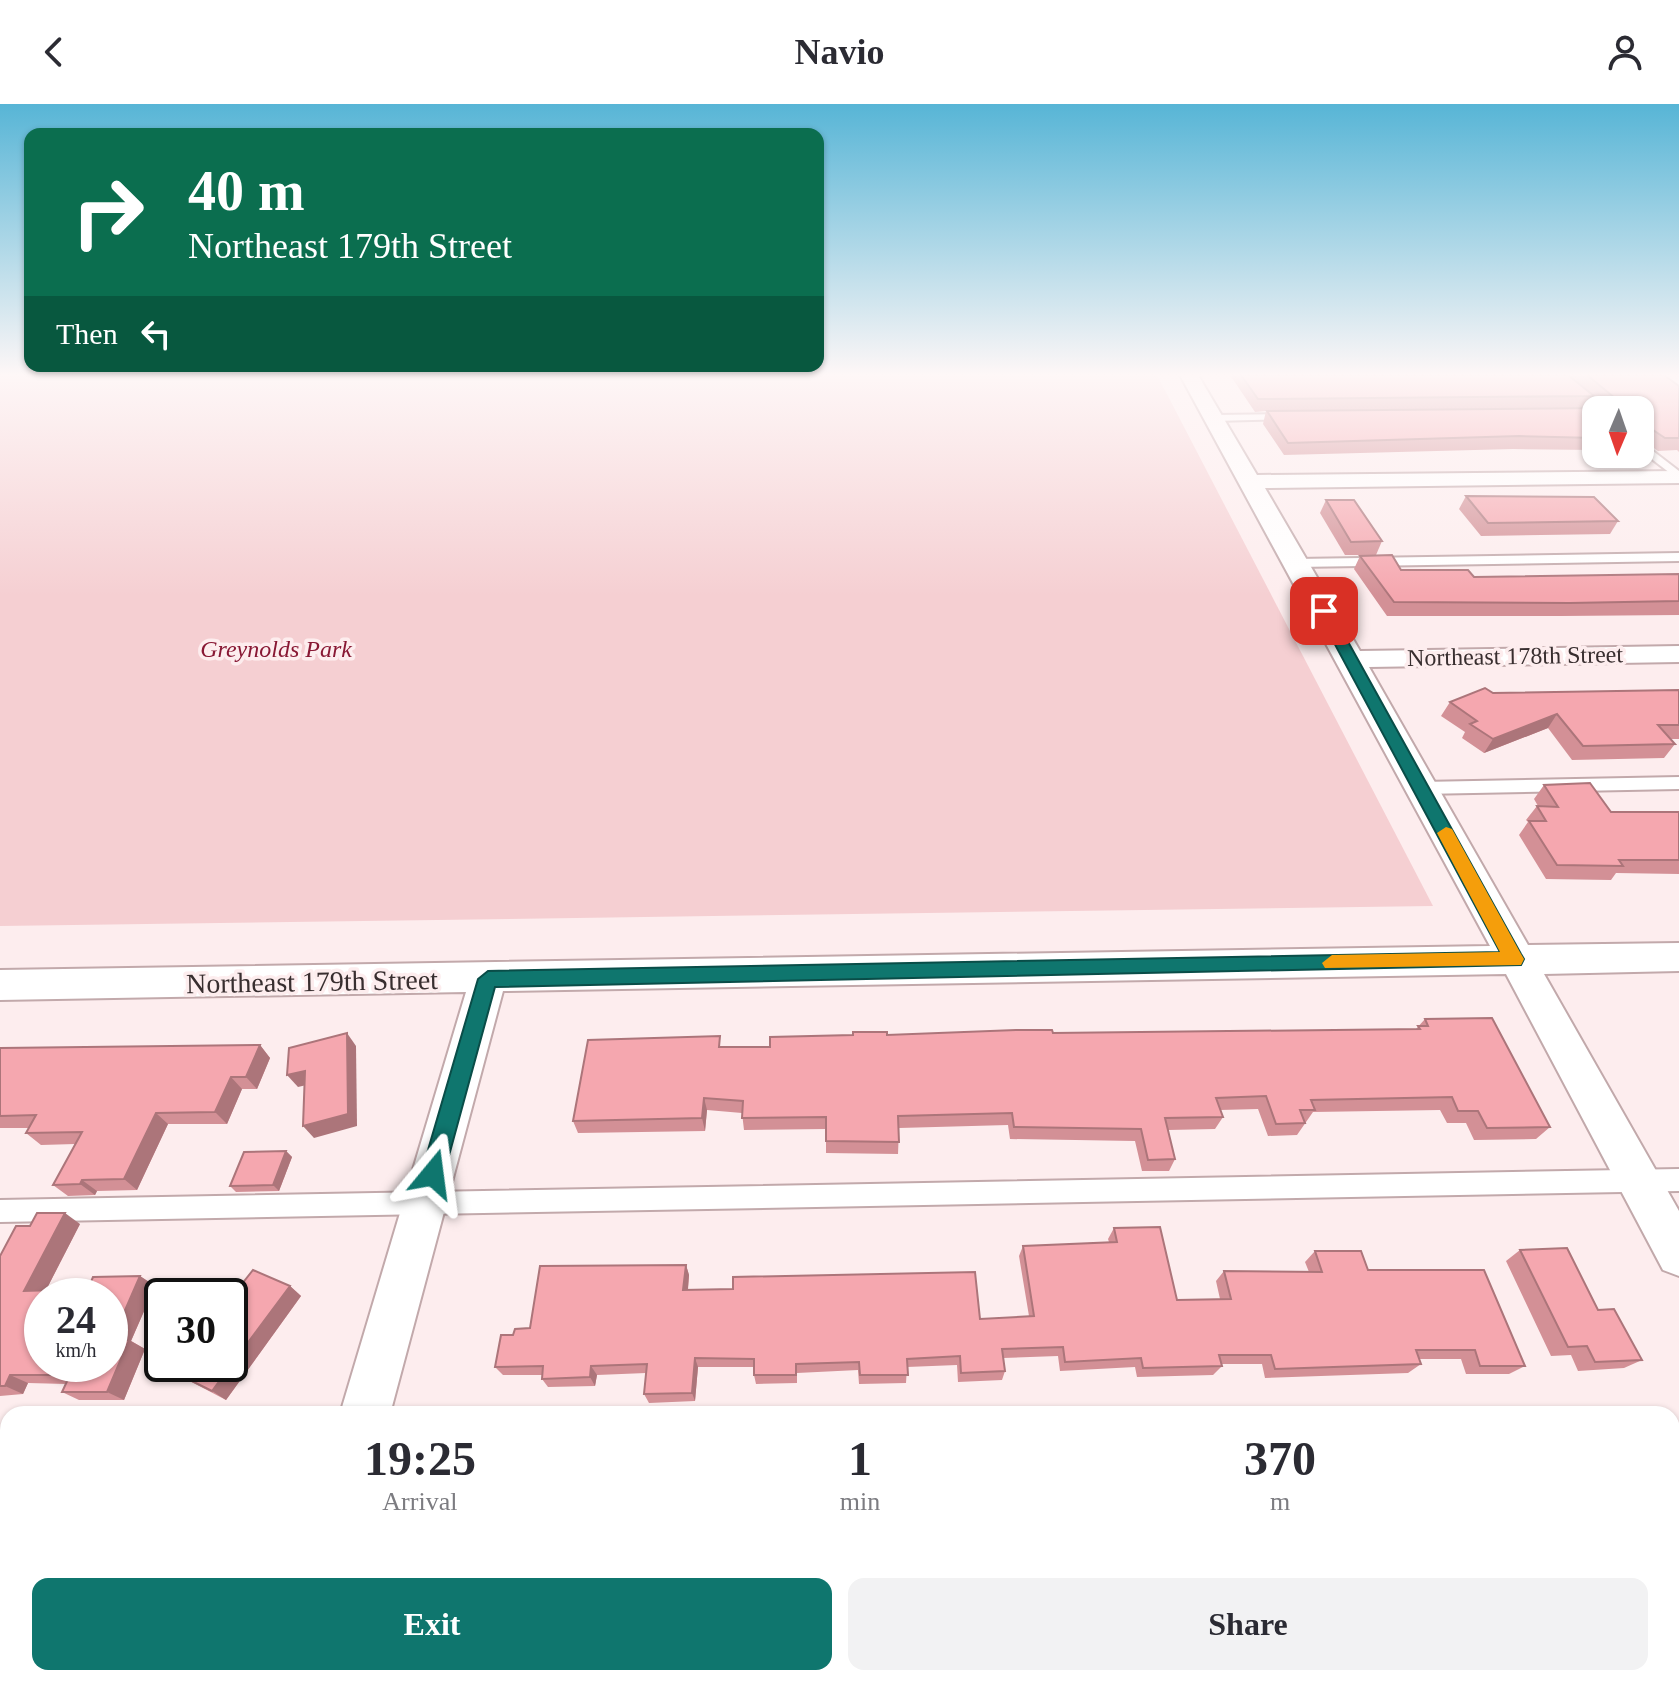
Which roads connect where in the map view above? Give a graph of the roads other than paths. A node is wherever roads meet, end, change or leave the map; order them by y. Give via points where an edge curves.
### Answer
1 (1231, 449) edge
2 (1654, 456) edge
3 (1679, 477) edge
4 (1250, 482) junction
5 (1679, 557) edge
6 (1296, 563) junction
7 (1679, 654) edge
8 (1351, 659) junction
9 (1679, 783) edge
10 (1421, 788) junction
11 (1679, 957) edge
12 (1514, 959) junction
13 (488, 979) junction
14 (0, 985) edge
15 (1679, 1180) edge
16 (1638, 1181) junction
17 (425, 1202) junction
18 (0, 1211) edge
19 (1679, 1254) edge
20 (367, 1406) edge

1 - 4 street
2 - 3 lane
3 - 4 street
4 - 6 street
5 - 6 lane
6 - 8 street
7 - 8 street, Northeast 178th Street
8 - 10 street
9 - 10 lane
10 - 12 street
11 - 12 street, Northeast 179th Street
12 - 13 street, Northeast 179th Street
12 - 16 street
13 - 14 street, Northeast 179th Street
13 - 17 street
15 - 16 lane
16 - 17 lane
16 - 19 street
17 - 18 lane
17 - 20 street

